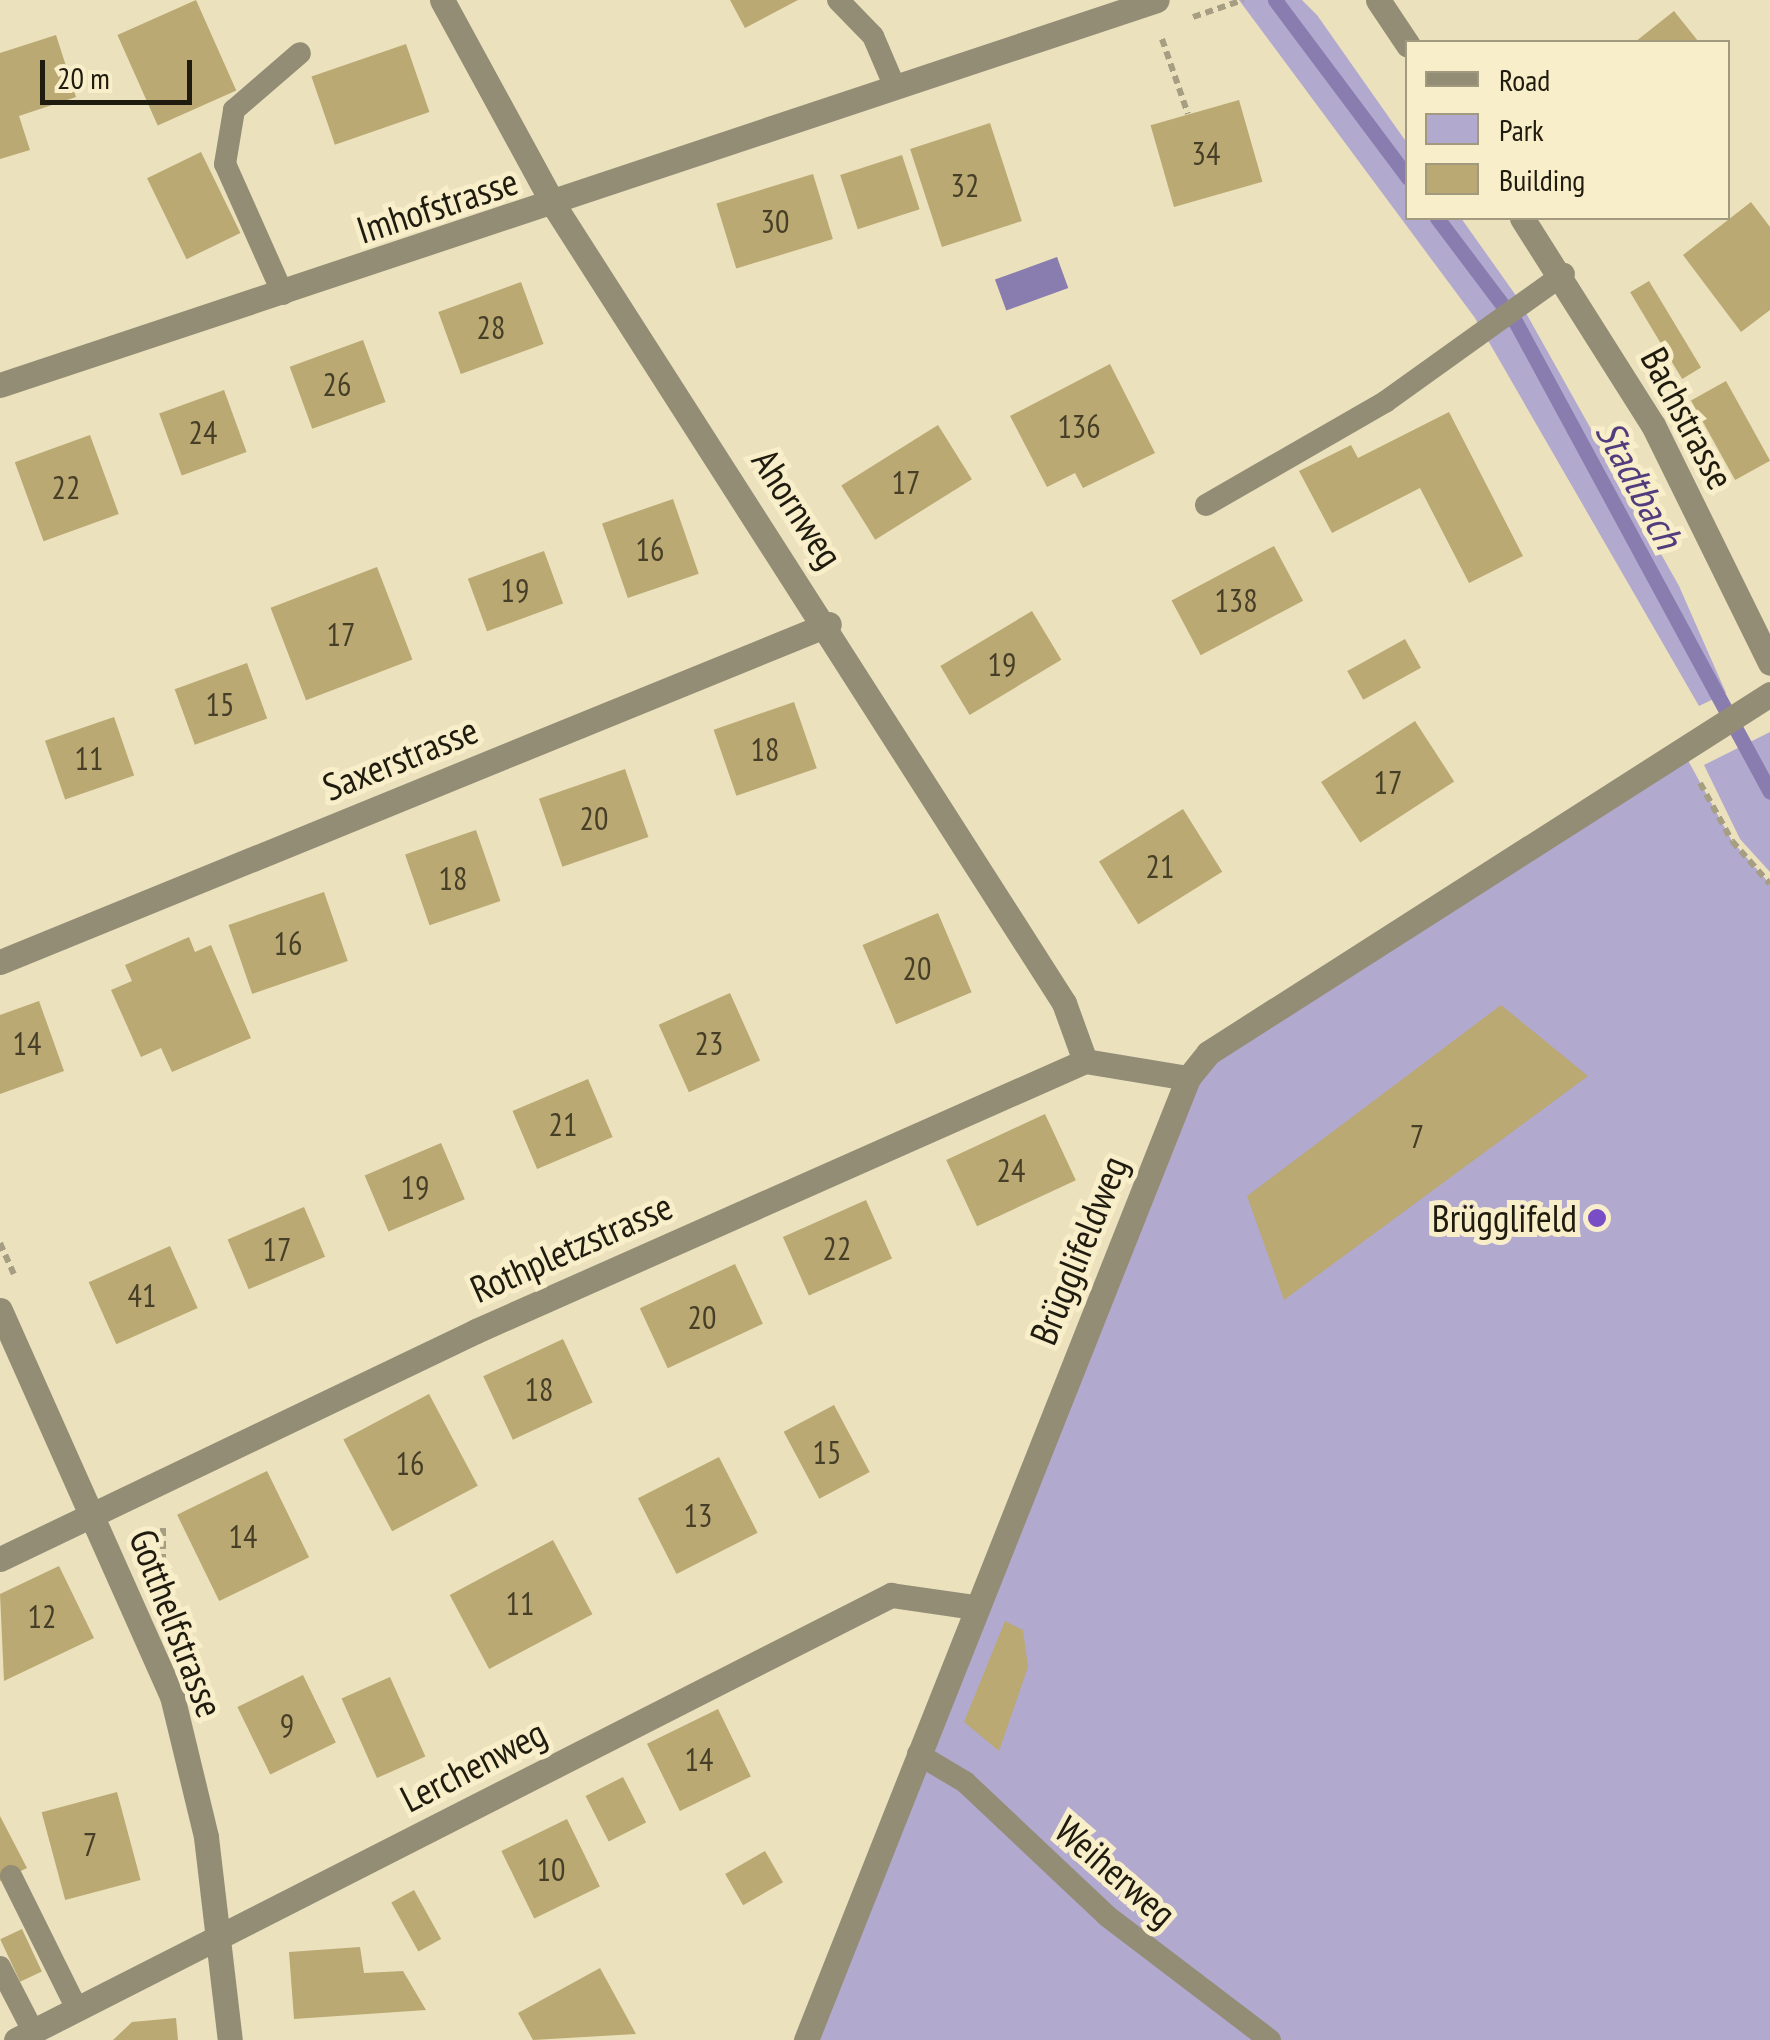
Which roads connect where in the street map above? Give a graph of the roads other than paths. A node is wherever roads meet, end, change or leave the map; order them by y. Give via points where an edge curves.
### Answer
1 (442, 0) edge
2 (838, 0) edge
3 (1157, 0) edge
4 (1378, 0) edge
5 (1405, 40) edge
6 (300, 53) dead end
7 (894, 85) junction
8 (555, 207) junction
9 (1524, 220) edge
10 (1564, 274) junction
11 (284, 294) junction
12 (0, 385) edge
13 (1206, 504) dead end
14 (829, 624) junction
15 (1770, 663) edge
16 (1770, 694) edge
17 (0, 962) edge
18 (1085, 1060) junction
19 (1188, 1078) junction
20 (0, 1310) edge
21 (97, 1518) junction
22 (0, 1559) edge
23 (973, 1606) junction
24 (918, 1754) junction
25 (11, 1876) dead end
26 (220, 1935) junction
27 (0, 1966) edge
28 (77, 2009) junction
29 (24, 2036) edge
30 (230, 2040) edge
31 (806, 2040) edge
32 (1270, 2040) edge

1 - 8 street, Ahornweg
2 - 7 lane via 873,36
3 - 7 street, Imhofstrasse
4 - 5 street
6 - 11 lane via 234,110 225,164
7 - 8 street, Imhofstrasse
8 - 11 street, Imhofstrasse
8 - 14 street, Ahornweg
9 - 10 street, Bachstrasse
10 - 13 lane via 1477,340
10 - 15 street, Bachstrasse via 1653,425
11 - 12 street, Imhofstrasse
14 - 17 street, Saxerstrasse
14 - 18 street, Ahornweg via 1064,1003
16 - 19 street, Brügglifeldweg via 1208,1054
18 - 19 street
18 - 21 street, Rothpletzstrasse via 476,1330
19 - 23 street, Brügglifeldweg
20 - 21 street, Gotthelfstrasse
21 - 22 street, Rothpletzstrasse
21 - 26 street, Gotthelfstrasse via 172,1696
23 - 24 street, Brügglifeldweg
23 - 26 street, Lerchenweg via 891,1595
24 - 31 street, Brügglifeldweg
24 - 32 lane, Weiherweg via 964,1782 1107,1916
25 - 28 lane
26 - 28 street, Lerchenweg
26 - 30 street, Gotthelfstrasse
27 - 29 lane
28 - 29 street, Lerchenweg

